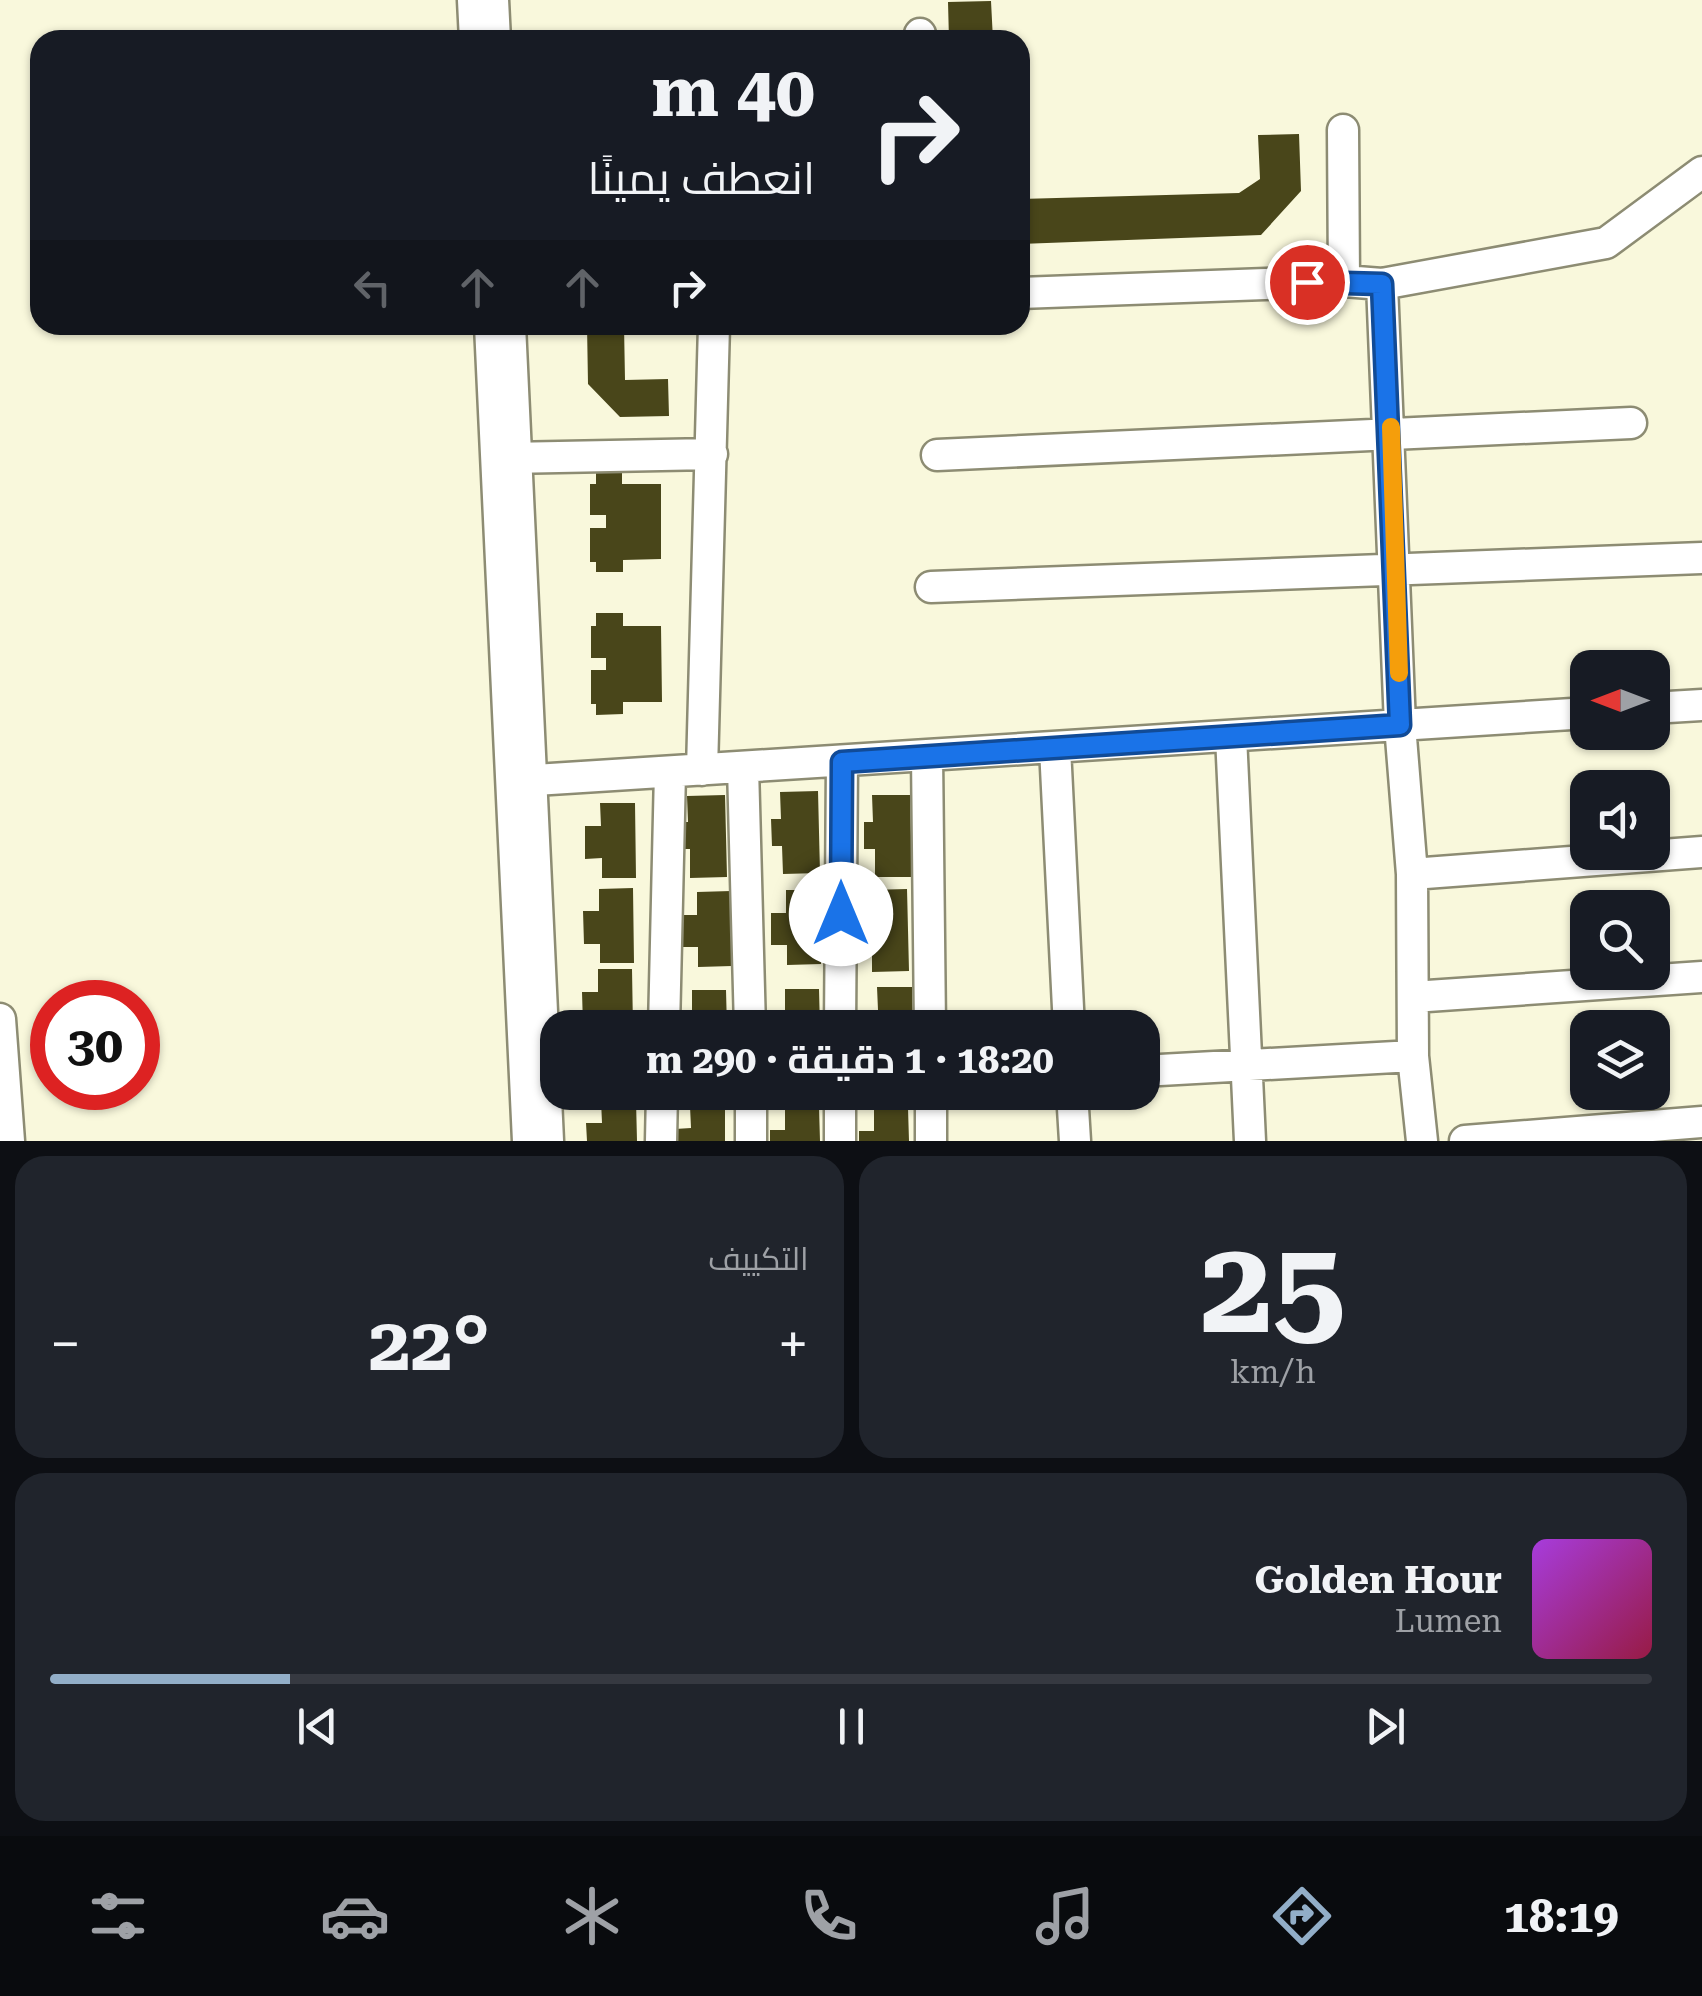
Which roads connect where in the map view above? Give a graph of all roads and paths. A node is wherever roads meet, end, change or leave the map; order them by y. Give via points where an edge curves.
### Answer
1 (484, 0) edge
2 (486, 30) edge
3 (1343, 130) dead end
4 (1702, 172) edge
5 (1344, 281) junction
6 (1382, 284) junction
7 (1030, 293) edge
8 (500, 335) edge
9 (714, 335) edge
10 (1630, 423) dead end
11 (1392, 433) junction
12 (712, 454) junction
13 (937, 455) dead end
14 (506, 458) junction
15 (1702, 558) edge
16 (1396, 570) junction
17 (931, 588) dead end
18 (1702, 705) edge
19 (1670, 707) edge
20 (1570, 713) edge
21 (1400, 725) junction
22 (1231, 736) junction
23 (1054, 748) junction
24 (927, 755) junction
25 (842, 762) junction
26 (743, 768) junction
27 (702, 770) junction
28 (670, 772) junction
29 (520, 780) junction
30 (1702, 852) edge
31 (1412, 874) junction
32 (1702, 977) edge
33 (1413, 997) junction
34 (664, 1010) edge
35 (750, 1010) edge
36 (840, 1010) edge
37 (930, 1010) edge
38 (1067, 1010) edge
39 (540, 1018) edge
40 (0, 1019) edge
41 (1413, 1056) junction
42 (1247, 1066) junction
43 (1160, 1070) edge
44 (543, 1110) edge
45 (662, 1110) edge
46 (751, 1110) edge
47 (840, 1110) edge
48 (931, 1110) edge
49 (1073, 1110) edge
50 (1702, 1122) edge
51 (5, 1129) edge
52 (538, 1141) edge
53 (661, 1141) edge
54 (751, 1141) edge
55 (840, 1141) edge
56 (931, 1141) edge
57 (1075, 1141) edge
58 (1250, 1141) edge
59 (1422, 1141) edge
60 (1465, 1141) edge

1 - 2 main road
3 - 5 street
4 - 6 street via 1606,244
5 - 6 street
5 - 7 street
6 - 11 street
8 - 14 main road
9 - 12 street
10 - 11 street
11 - 13 street
11 - 16 street
12 - 14 street
12 - 27 street
14 - 29 main road
15 - 16 street
16 - 17 street
16 - 21 street
18 - 19 street
20 - 21 street
21 - 22 street
21 - 31 street
22 - 23 street
22 - 42 street
23 - 24 street
23 - 38 street
24 - 25 street
24 - 37 street
25 - 26 street
25 - 36 street
26 - 27 street
26 - 35 street
27 - 28 street
28 - 29 street
28 - 34 street
29 - 39 main road
30 - 31 street
31 - 33 street
32 - 33 street
33 - 41 street
40 - 51 street
41 - 42 street
41 - 59 street
42 - 43 street
42 - 58 street
44 - 52 main road
45 - 53 street
46 - 54 street
47 - 55 street
48 - 56 street
49 - 57 street
50 - 60 street

